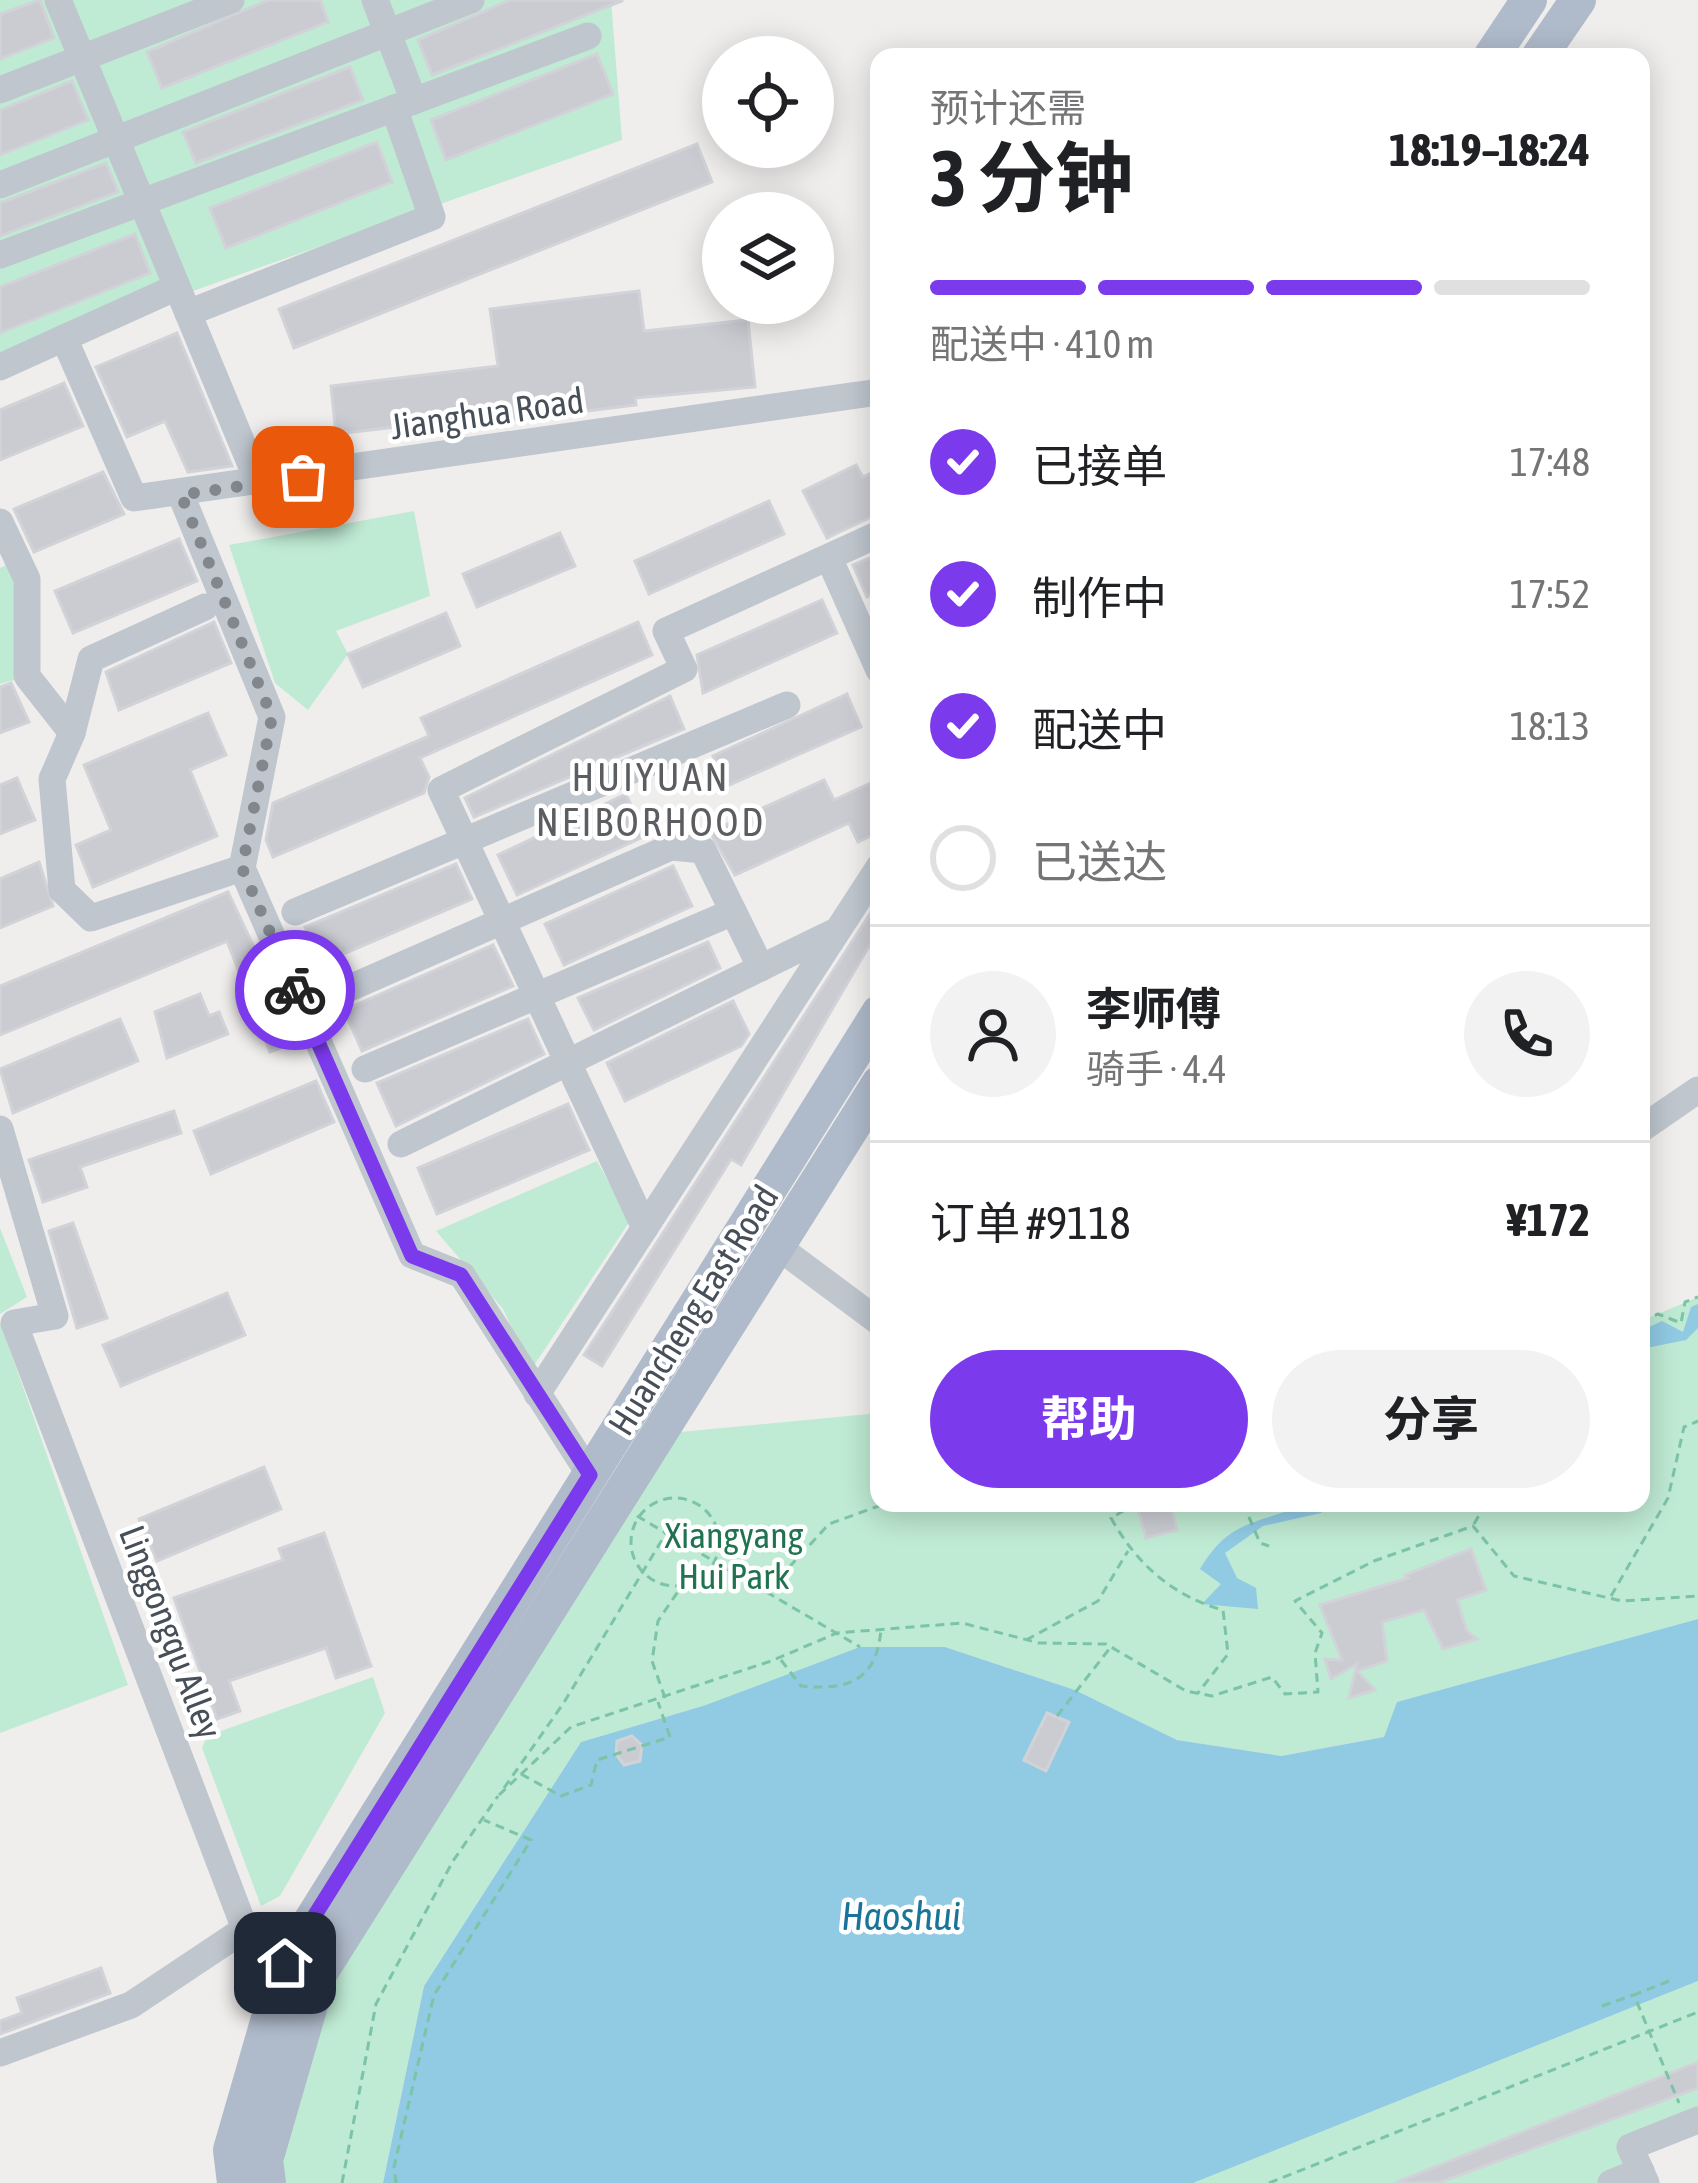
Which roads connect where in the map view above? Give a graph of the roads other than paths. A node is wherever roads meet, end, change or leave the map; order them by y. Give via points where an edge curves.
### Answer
1 (58, 0) edge
2 (230, 0) edge
3 (375, 0) edge
4 (471, 0) edge
5 (1529, 0) edge
6 (1578, 0) edge
7 (388, 33) junction
8 (588, 36) dead end
9 (1497, 48) edge
10 (1545, 48) edge
11 (82, 58) junction
12 (0, 90) edge
13 (404, 105) junction
14 (116, 140) junction
15 (0, 185) edge
16 (140, 199) junction
17 (0, 255) edge
18 (182, 300) junction
19 (64, 338) junction
20 (0, 368) edge
21 (870, 393) edge
22 (259, 484) junction
23 (181, 495) junction
24 (0, 523) edge
25 (870, 538) edge
26 (830, 558) junction
27 (205, 607) dead end
28 (870, 649) edge
29 (787, 705) dead end
30 (72, 733) junction
31 (465, 841) junction
32 (242, 868) junction
33 (870, 881) edge
34 (295, 912) dead end
35 (733, 912) junction
36 (503, 921) junction
37 (838, 930) junction
38 (760, 968) junction
39 (538, 995) junction
40 (304, 1008) junction
41 (870, 1026) edge
42 (570, 1063) junction
43 (365, 1069) dead end
44 (1698, 1090) edge
45 (870, 1098) edge
46 (1650, 1123) edge
47 (0, 1129) edge
48 (401, 1144) dead end
49 (645, 1228) junction
50 (777, 1246) junction
51 (870, 1315) edge
52 (537, 1394) junction
53 (590, 1475) junction
54 (245, 1929) junction
55 (294, 1948) junction
56 (0, 2053) edge
57 (1693, 2122) edge
58 (1644, 2177) edge
59 (235, 2183) edge
60 (268, 2183) edge
61 (1611, 2183) edge

1 - 11 street
2 - 11 street
3 - 7 street
4 - 7 street
5 - 9 main road
6 - 10 main road
7 - 13 street
7 - 14 street
8 - 13 street
11 - 12 street
11 - 14 street
13 - 16 street
13 - 18 street via 432,217
14 - 15 street
14 - 16 street
16 - 17 street
16 - 18 street
18 - 19 street
18 - 22 street
19 - 20 street
19 - 23 street, Jianghua Road via 134,498
21 - 22 street, Jianghua Road
22 - 23 street, Jianghua Road
23 - 32 street via 272,717
24 - 30 street via 27,579 27,676
25 - 26 street
26 - 28 street
26 - 31 street via 666,632 684,669 441,790
27 - 30 street via 91,659
29 - 31 street
30 - 32 street via 52,779 62,890 91,918
31 - 34 street
31 - 36 street
32 - 40 street
33 - 37 street
35 - 36 street via 703,850 671,847
35 - 38 street
35 - 39 street
36 - 39 street
36 - 40 street
37 - 38 street
37 - 49 street
38 - 42 street
39 - 42 street
39 - 43 street
40 - 52 street via 412,1256 461,1275
41 - 53 main road, Huancheng East Road
42 - 48 street
42 - 49 street
44 - 46 street
45 - 50 main road, Huancheng East Road
47 - 54 street, Linggongqu Alley via 55,1316 14,1323
49 - 52 street
50 - 51 street
50 - 60 main road, Huancheng East Road via 626,1511 319,1974 265,2160
52 - 53 street
53 - 55 main road, Huancheng East Road
54 - 55 street
54 - 56 street via 131,2005
55 - 59 main road, Huancheng East Road via 231,2150
57 - 58 street via 1630,2147
58 - 61 street

